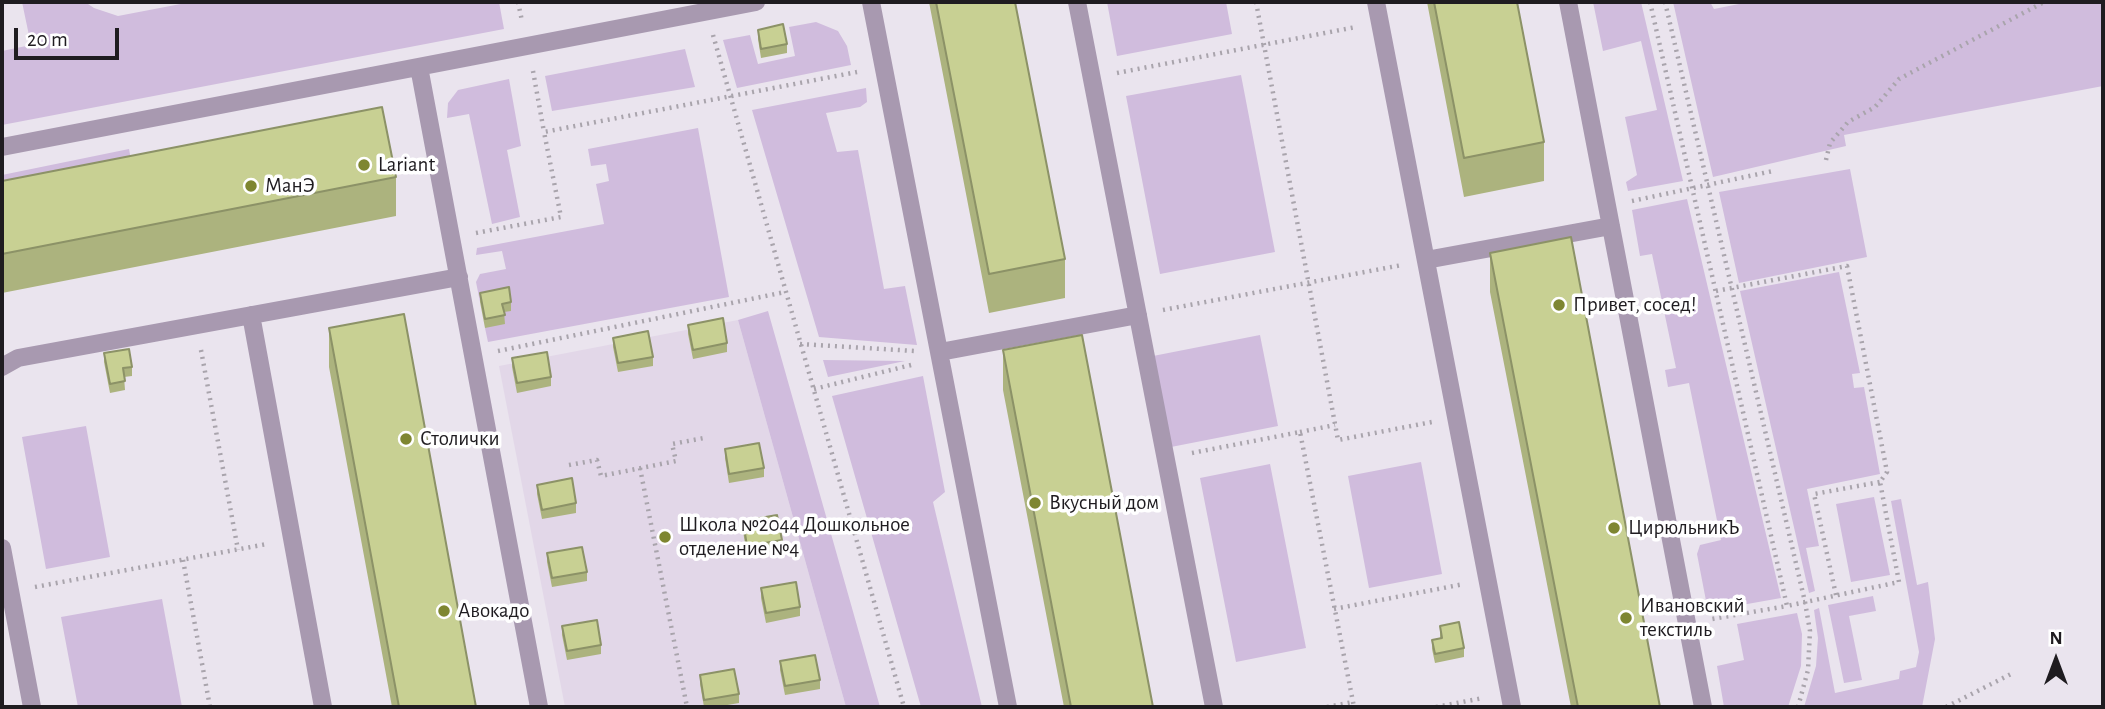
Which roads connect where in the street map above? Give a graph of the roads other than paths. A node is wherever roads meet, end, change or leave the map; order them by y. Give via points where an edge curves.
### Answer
1 (756, 2) edge
2 (872, 2) edge
3 (1077, 2) edge
4 (1376, 2) edge
5 (1568, 2) edge
6 (419, 67) junction
7 (2, 147) edge
8 (1611, 226) junction
9 (1426, 260) junction
10 (458, 277) junction
11 (251, 315) junction
12 (1138, 315) junction
13 (940, 352) junction
14 (2, 367) edge
15 (2, 548) edge
16 (8, 618) edge
17 (1511, 700) edge
18 (32, 707) edge
19 (323, 707) edge
20 (539, 707) edge
21 (1008, 707) edge
22 (1214, 707) edge
23 (1703, 707) edge

1 - 6 lane
2 - 13 lane
3 - 12 lane
4 - 9 lane
5 - 8 lane
6 - 7 lane
6 - 10 lane
8 - 9 lane
8 - 23 lane
9 - 17 lane
10 - 11 lane
10 - 20 lane
11 - 14 lane via 18,358
11 - 19 lane
12 - 13 lane
12 - 22 lane
13 - 21 lane
15 - 16 lane via 10,592
16 - 18 lane

